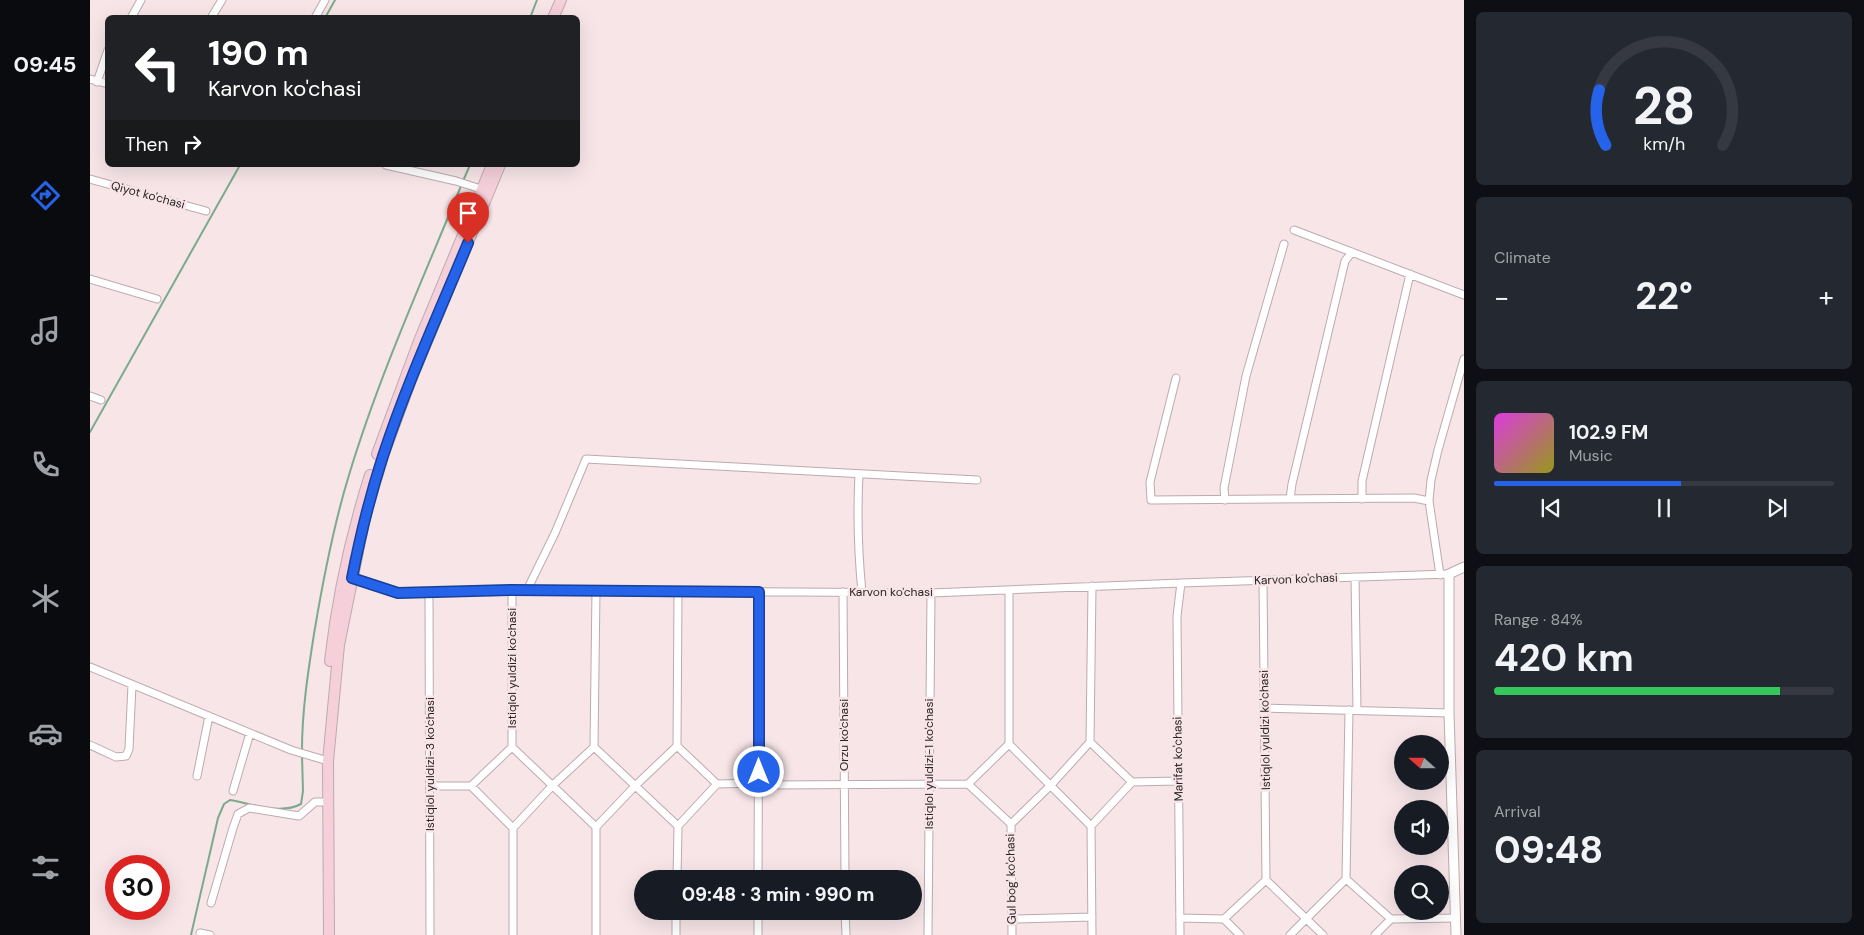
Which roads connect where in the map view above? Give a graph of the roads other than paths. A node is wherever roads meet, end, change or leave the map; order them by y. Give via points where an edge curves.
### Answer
1 (141, 0) edge
2 (222, 0) edge
3 (325, 0) edge
4 (560, 0) edge
5 (568, 0) edge
6 (133, 15) edge
7 (213, 15) edge
8 (317, 15) edge
9 (554, 15) edge
10 (562, 15) edge
11 (105, 57) edge
12 (94, 81) edge
13 (395, 167) edge
14 (492, 167) edge
15 (499, 167) edge
16 (90, 179) edge
17 (486, 190) junction
18 (206, 211) dead end
19 (1294, 230) dead end
20 (1284, 244) dead end
21 (1352, 252) junction
22 (1410, 274) junction
23 (90, 279) edge
24 (1464, 295) edge
25 (157, 299) dead end
26 (1464, 359) edge
27 (1176, 378) dead end
28 (90, 396) edge
29 (101, 400) dead end
30 (859, 474) junction
31 (977, 480) dead end
32 (1290, 499) junction
33 (1362, 499) junction
34 (1225, 500) junction
35 (1429, 501) junction
36 (1464, 567) edge
37 (1445, 574) junction
38 (348, 577) junction
39 (1355, 577) junction
40 (1263, 580) junction
41 (1181, 582) junction
42 (1092, 586) junction
43 (512, 590) junction
44 (527, 590) junction
45 (596, 590) junction
46 (1009, 590) junction
47 (678, 591) junction
48 (759, 592) junction
49 (843, 592) junction
50 (862, 592) junction
51 (429, 593) junction
52 (931, 593) junction
53 (90, 667) edge
54 (132, 684) junction
55 (1265, 708) junction
56 (1348, 710) junction
57 (1358, 710) junction
58 (1449, 713) junction
59 (209, 716) junction
60 (250, 733) junction
61 (1090, 742) junction
62 (1009, 744) junction
63 (90, 745) edge
64 (677, 746) junction
65 (512, 747) junction
66 (594, 748) junction
67 (325, 760) junction
68 (197, 776) dead end
69 (1178, 781) junction
70 (1132, 782) junction
71 (717, 784) junction
72 (759, 784) junction
73 (845, 784) junction
74 (929, 784) junction
75 (968, 784) junction
76 (553, 785) junction
77 (1051, 785) junction
78 (430, 786) junction
79 (471, 786) junction
80 (634, 787) junction
81 (233, 791) dead end
82 (323, 802) junction
83 (1010, 824) junction
84 (678, 826) junction
85 (1091, 826) junction
86 (596, 827) junction
87 (513, 828) junction
88 (677, 870) edge
89 (758, 870) edge
90 (845, 870) edge
91 (1346, 879) junction
92 (1266, 880) junction
93 (210, 903) dead end
94 (1092, 917) junction
95 (1180, 918) junction
96 (1456, 918) junction
97 (1012, 919) junction
98 (1224, 919) junction
99 (1306, 919) junction
100 (676, 920) edge
101 (758, 920) edge
102 (846, 920) edge
103 (1390, 920) junction
104 (200, 933) dead end
105 (210, 935) edge
106 (323, 935) edge
107 (329, 935) edge
108 (430, 935) edge
109 (513, 935) edge
110 (596, 935) edge
111 (676, 935) edge
112 (758, 935) edge
113 (846, 935) edge
114 (928, 935) edge
115 (1012, 935) edge
116 (1092, 935) edge
117 (1180, 935) edge
118 (1240, 935) edge
119 (1290, 935) edge
120 (1323, 935) edge
121 (1375, 935) edge
122 (1456, 935) edge

1 - 6 street
2 - 7 street
3 - 8 street
4 - 9 main road
5 - 10 main road
11 - 12 street
13 - 17 street
14 - 17 main road
15 - 17 main road
16 - 18 street, Qiyot ko'chasi
17 - 38 main road via 383,456
19 - 21 street
20 - 34 street via 1246,376 1224,488
21 - 22 street
21 - 32 street via 1345,261
22 - 24 street
22 - 33 street via 1362,481
23 - 25 street
26 - 35 street via 1438,450
27 - 34 street via 1150,482 1151,500
28 - 29 street
30 - 31 street
30 - 44 street via 586,458
30 - 50 street via 857,549
32 - 33 street
32 - 34 street
33 - 35 street via 1414,498
35 - 37 street
36 - 37 street, Karvon ko'chasi
37 - 39 street, Karvon ko'chasi
37 - 58 street
38 - 51 street, Karvon ko'chasi via 398,593
38 - 67 main road
39 - 40 street, Karvon ko'chasi
39 - 57 street
40 - 41 street, Karvon ko'chasi
40 - 55 street, Istiqlol yuldizi ko'chasi
41 - 42 street, Karvon ko'chasi
41 - 69 street, Marifat ko'chasi via 1177,616
42 - 46 street, Karvon ko'chasi
42 - 61 street
43 - 44 street, Karvon ko'chasi
43 - 51 street, Karvon ko'chasi
43 - 65 street, Istiqlol yuldizi ko'chasi
44 - 45 street, Karvon ko'chasi
45 - 47 street, Karvon ko'chasi
45 - 66 street
46 - 52 street, Karvon ko'chasi
46 - 62 street
47 - 48 street, Karvon ko'chasi
47 - 64 street
48 - 49 street, Karvon ko'chasi
48 - 72 street
49 - 50 street, Karvon ko'chasi
49 - 73 street, Orzu ko'chasi
50 - 52 street, Karvon ko'chasi
51 - 78 street, Istiqlol yuldizi-3 ko'chasi
52 - 74 street, Istiqlol yuldizi-1 ko'chasi
53 - 54 street
54 - 59 street
54 - 63 street via 126,756 116,757
55 - 56 street
55 - 92 street, Istiqlol yuldizi ko'chasi
56 - 57 street
56 - 91 street
57 - 58 street
58 - 96 street
59 - 60 street
59 - 68 street
60 - 67 street
60 - 81 street
61 - 70 street
61 - 77 street
62 - 75 street
62 - 77 street
64 - 71 street
64 - 80 street
65 - 76 street
65 - 79 street
66 - 76 street
66 - 80 street
67 - 82 main road
67 - 107 main road
69 - 70 street
69 - 95 street, Marifat ko'chasi
70 - 85 street
71 - 72 street
71 - 84 street
72 - 73 street
72 - 89 street
73 - 74 street
73 - 90 street, Orzu ko'chasi
74 - 75 street
74 - 114 street, Istiqlol yuldizi-1 ko'chasi
75 - 83 street
76 - 86 street
76 - 87 street
77 - 83 street
77 - 85 street
78 - 79 street
78 - 108 street, Istiqlol yuldizi-3 ko'chasi
79 - 87 street
80 - 84 street
80 - 86 street
82 - 93 street via 315,802 299,816 249,808 238,814
82 - 106 main road
83 - 97 street, Gul bog' ko'chasi
84 - 88 street
85 - 94 street
86 - 110 street
87 - 109 street
91 - 99 street
91 - 103 street
92 - 98 street
92 - 99 street
94 - 97 street
94 - 116 street
95 - 98 street
95 - 117 street, Marifat ko'chasi
96 - 103 street
96 - 122 street
97 - 115 street, Gul bog' ko'chasi
98 - 118 street
99 - 119 street
99 - 120 street
100 - 111 street
101 - 112 street
102 - 113 street
103 - 121 street
104 - 105 street

